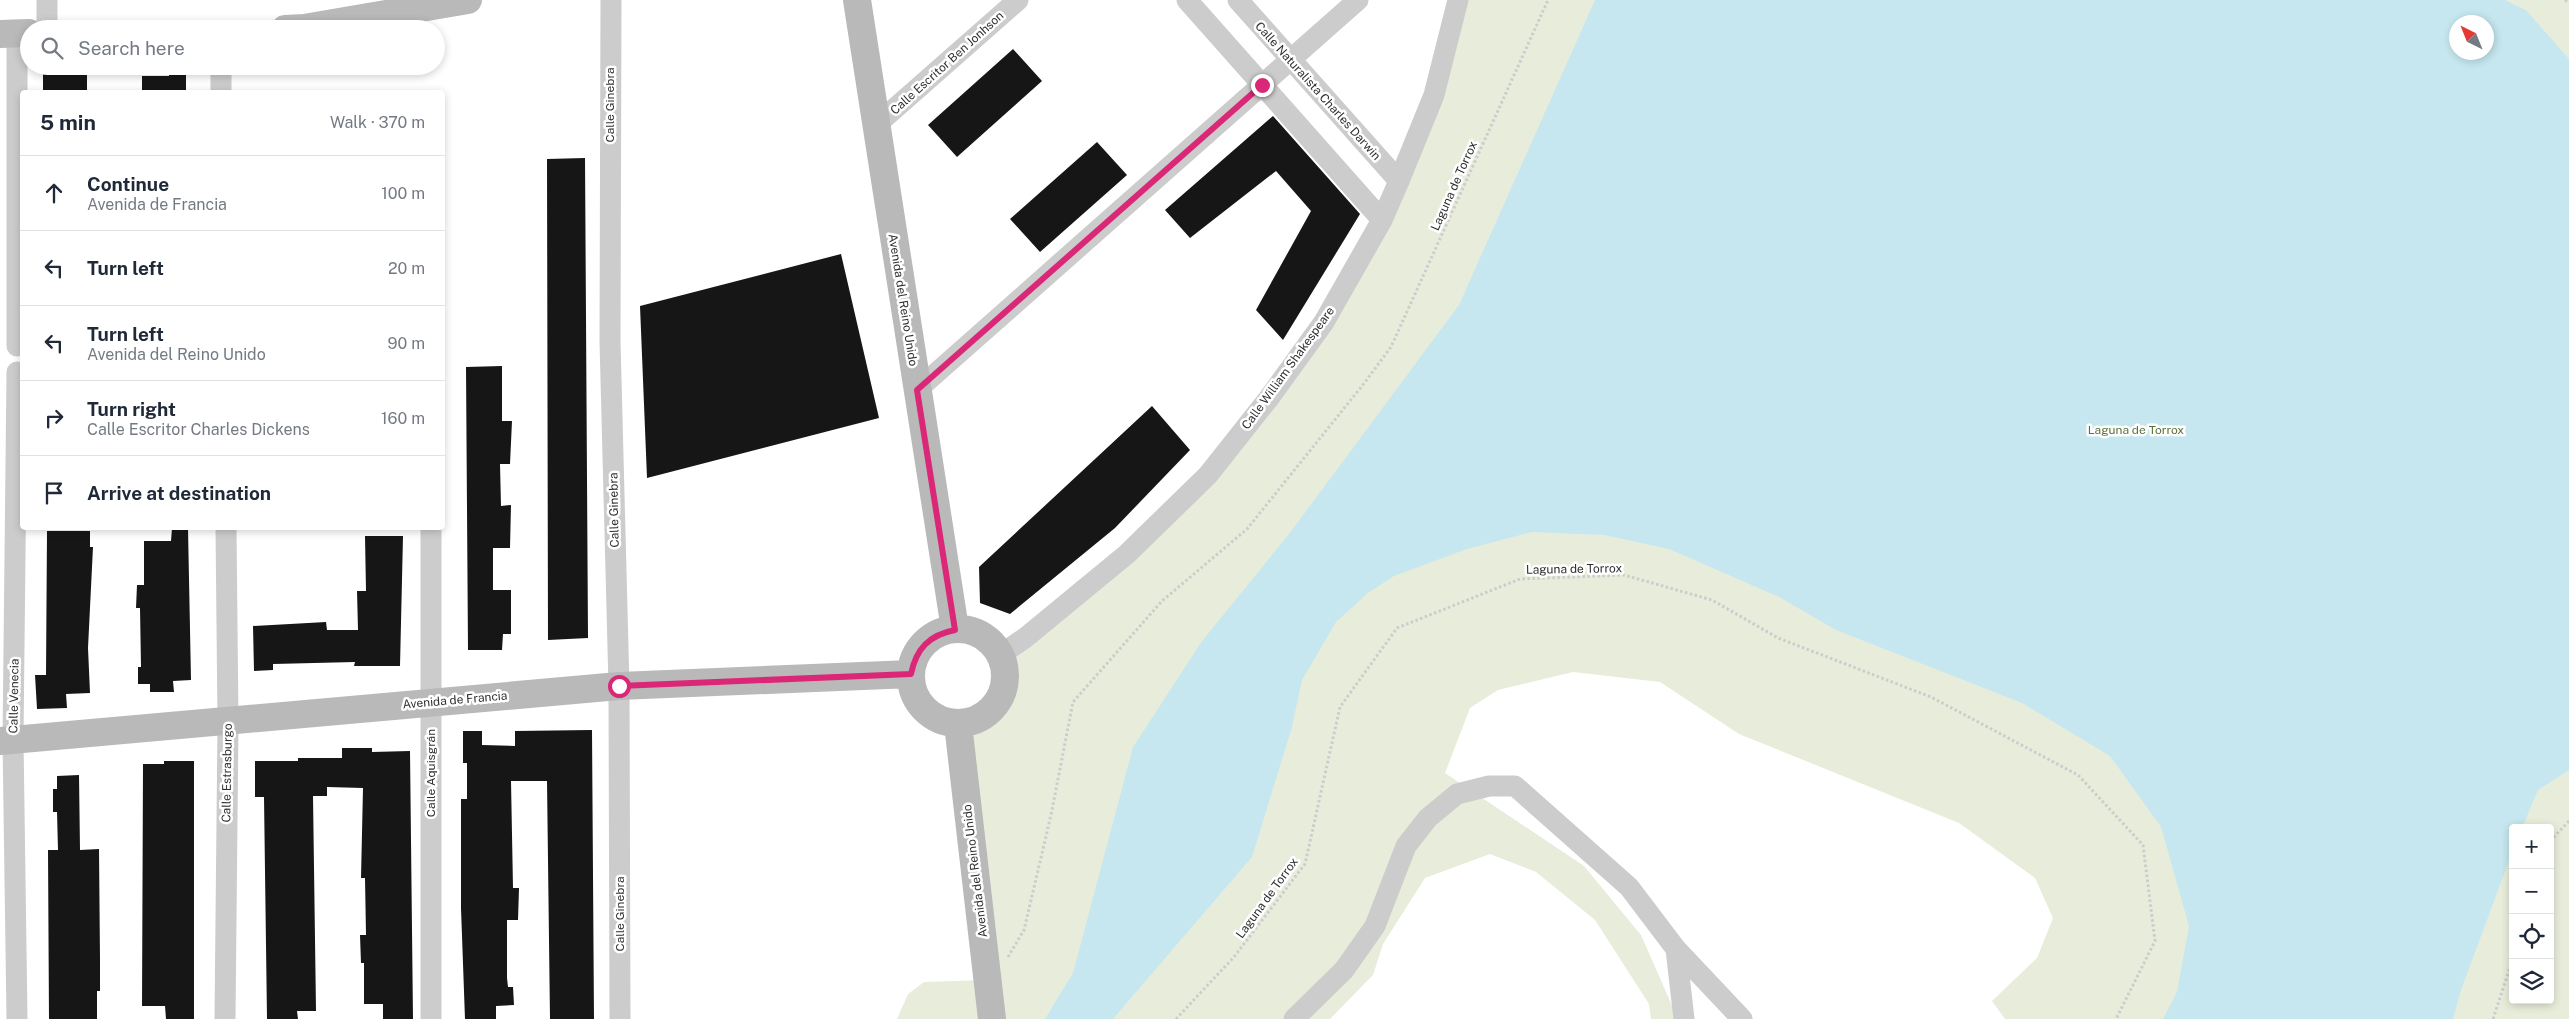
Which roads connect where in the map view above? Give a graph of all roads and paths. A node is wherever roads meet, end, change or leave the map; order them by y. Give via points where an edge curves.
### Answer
1 (47, 0) edge
2 (610, 0) edge
3 (857, 0) edge
4 (1018, 0) edge
5 (1187, 0) edge
6 (1238, 0) edge
7 (1358, 0) edge
8 (1458, 0) edge
9 (1548, 0) edge
10 (2564, 0) edge
11 (454, 2) edge
12 (2569, 3) edge
13 (47, 20) edge
14 (350, 20) edge
15 (15, 34) edge
16 (1291, 60) junction
17 (221, 75) edge
18 (1262, 85) junction
19 (221, 90) edge
20 (876, 125) junction
21 (1399, 182) junction
22 (1382, 220) junction
23 (17, 346) dead end
24 (17, 372) dead end
25 (917, 390) junction
26 (226, 530) edge
27 (431, 530) edge
28 (955, 630) junction
29 (1000, 655) junction
30 (911, 674) junction
31 (619, 686) junction
32 (431, 701) junction
33 (228, 722) junction
34 (958, 724) junction
35 (7, 740) edge
36 (2569, 821) edge
37 (2554, 837) edge
38 (1676, 949) junction
39 (2513, 959) edge
40 (989, 989) junction
41 (17, 1019) edge
42 (225, 1019) edge
43 (431, 1019) edge
44 (620, 1019) edge
45 (992, 1019) edge
46 (1176, 1019) edge
47 (1294, 1019) edge
48 (1684, 1019) edge
49 (1742, 1019) edge
50 (2116, 1019) edge
51 (2493, 1019) edge

1 - 13 street
2 - 31 street, Calle Ginebra via 610,341
3 - 20 street, Avenida del Reino Unido
4 - 20 street, Calle Escritor Ben Jonhson
5 - 18 street
6 - 16 street, Calle Naturalista Charles Darwin
7 - 16 street
8 - 21 street, Calle William Shakespeare via 1434,95
9 - 40 path, Laguna de Torrox via 1391,347 1247,529 1162,601 1073,702 1024,930
10 - 12 path
11 - 14 street
15 - 23 street
16 - 18 street
16 - 21 street, Calle Naturalista Charles Darwin
17 - 19 street
18 - 22 street
18 - 25 street
20 - 25 street, Avenida del Reino Unido
21 - 22 street, Calle William Shakespeare
22 - 29 street, Calle William Shakespeare via 1324,322 1208,475 1128,554
24 - 35 street, Calle Venecia
25 - 28 street, Avenida del Reino Unido
26 - 33 street, Calle Estrasburgo
27 - 32 street, Calle Aquisgrán
28 - 29 street via 981,635
28 - 30 street via 942,632 930,639 913,661
29 - 34 street via 1005,670 1004,686 998,701 988,713 974,721
30 - 31 street, Avenida de Francia
30 - 34 street via 912,690 929,714
31 - 32 street, Avenida de Francia
31 - 44 street, Calle Ginebra
32 - 33 street, Avenida de Francia
32 - 43 street, Calle Aquisgrán
33 - 35 street, Avenida de Francia
33 - 42 street, Calle Estrasburgo
34 - 40 street, Avenida del Reino Unido
35 - 41 street, Calle Venecia
36 - 37 path
38 - 47 street via 1629,888 1515,786 1489,786 1457,794 1428,818 1406,846 1375,926 1344,970
38 - 48 street
38 - 49 street
39 - 51 path
40 - 45 street, Avenida del Reino Unido
46 - 50 path, Laguna de Torrox via 1234,957 1305,864 1340,707 1397,628 1520,579 1624,575 1712,600 1778,638 1931,697 2078,775 2143,845 2155,941

